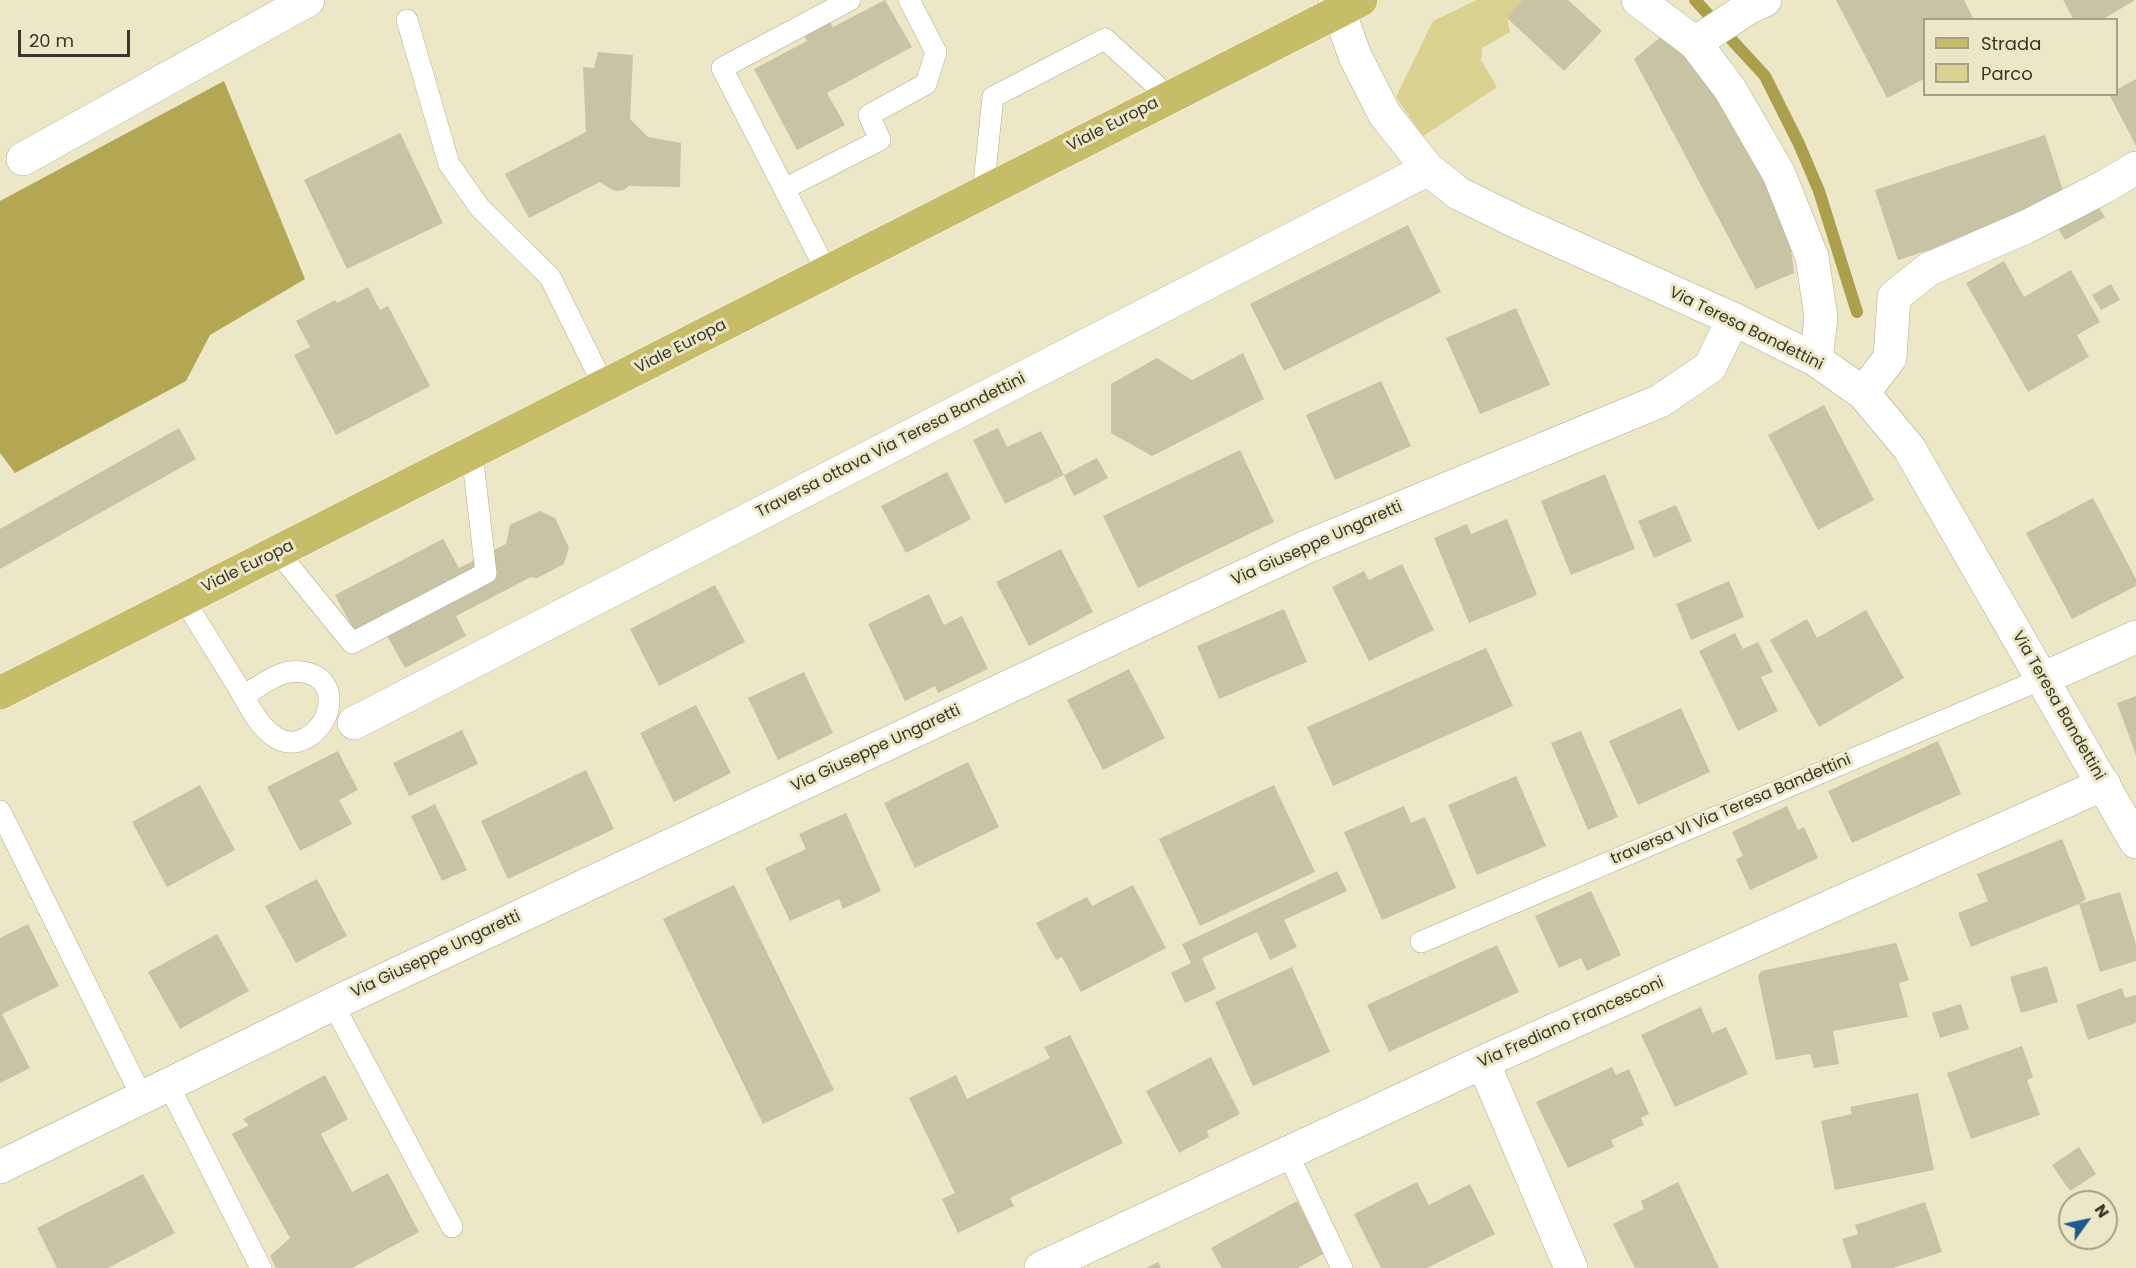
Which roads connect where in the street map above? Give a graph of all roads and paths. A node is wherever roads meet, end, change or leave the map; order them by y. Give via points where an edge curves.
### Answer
1 (308, 0) edge
2 (850, 0) edge
3 (909, 0) edge
4 (1638, 0) edge
5 (1345, 4) edge
6 (1756, 4) edge
7 (407, 20) dead end
8 (1695, 43) junction
9 (1169, 97) junction
10 (23, 159) dead end
11 (2136, 168) edge
12 (1428, 169) junction
13 (784, 189) junction
14 (982, 192) junction
15 (827, 272) junction
16 (1733, 319) junction
17 (1816, 360) junction
18 (604, 386) junction
19 (1863, 393) junction
20 (472, 453) junction
21 (278, 552) junction
22 (184, 599) junction
23 (2136, 637) edge
24 (2042, 679) junction
25 (0, 693) edge
26 (243, 696) dead end
27 (354, 723) dead end
28 (2104, 784) junction
29 (0, 811) edge
30 (2136, 842) edge
31 (1421, 942) dead end
32 (333, 1004) junction
33 (1483, 1062) junction
34 (155, 1090) junction
35 (1287, 1152) junction
36 (0, 1167) edge
37 (452, 1227) dead end
38 (261, 1268) edge
39 (1041, 1268) edge
40 (1342, 1268) edge
41 (1571, 1268) edge

1 - 10 street
2 - 13 lane via 722,68
3 - 13 lane via 936,52 926,84 869,115 880,140
4 - 8 street
5 - 9 main road, Viale Europa
5 - 12 street, Via Teresa Bandettini via 1355,56 1375,98
6 - 8 street
7 - 18 lane via 449,164 480,208 550,277
8 - 17 street via 1730,89 1779,174 1812,257 1821,317
9 - 14 main road, Viale Europa
9 - 14 lane via 1105,39 993,97
11 - 19 street via 2026,227 1929,269 1894,297 1890,358
12 - 16 street, Via Teresa Bandettini via 1458,193 1485,207
12 - 27 street, Traversa ottava Via Teresa Bandettini
13 - 15 lane
14 - 15 main road, Viale Europa
15 - 18 main road, Viale Europa
16 - 17 street, Via Teresa Bandettini
16 - 32 street, Via Giuseppe Ungaretti via 1710,367 1660,401 1304,548
17 - 19 street, Via Teresa Bandettini
18 - 20 main road, Viale Europa
19 - 24 street, Via Teresa Bandettini via 1909,448
20 - 21 main road, Viale Europa
20 - 21 lane via 486,573 352,643
21 - 22 main road, Viale Europa
22 - 25 main road, Viale Europa
22 - 26 lane
23 - 24 street
24 - 28 street, Via Teresa Bandettini
24 - 31 lane, traversa VI Via Teresa Bandettini
28 - 30 street, Via Teresa Bandettini
28 - 33 street, Via Frediano Francesconi
29 - 34 lane
32 - 34 street, Via Giuseppe Ungaretti
32 - 37 lane
33 - 35 street, Via Frediano Francesconi
33 - 41 street
34 - 36 street, Via Giuseppe Ungaretti
34 - 38 lane
35 - 39 street, Via Frediano Francesconi
35 - 40 lane

